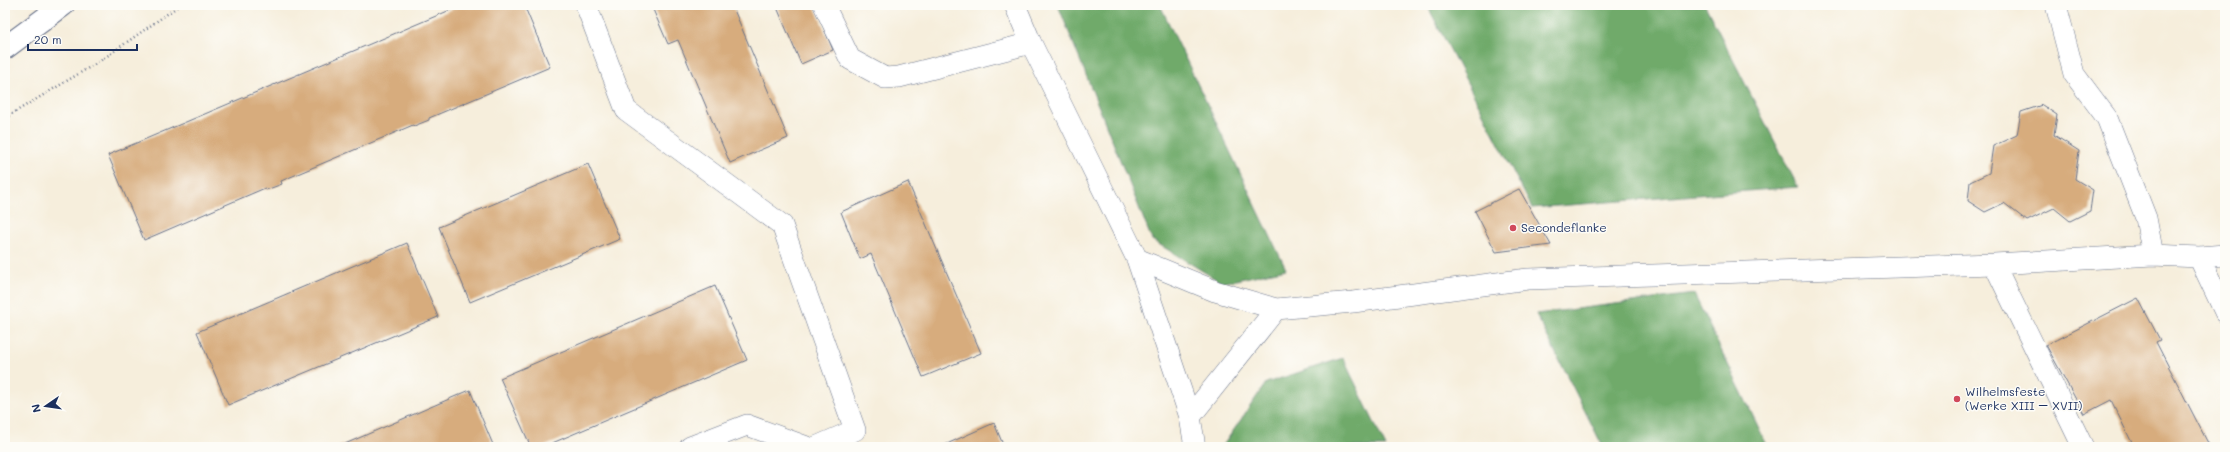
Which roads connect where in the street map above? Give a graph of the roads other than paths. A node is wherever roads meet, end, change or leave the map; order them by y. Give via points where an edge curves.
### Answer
1 (63, 5) edge
2 (586, 5) edge
3 (824, 5) edge
4 (1015, 5) edge
5 (2056, 5) edge
6 (1031, 43) junction
7 (5, 48) edge
8 (2153, 255) junction
9 (2225, 255) edge
10 (2199, 257) junction
11 (1137, 259) junction
12 (1994, 264) junction
13 (1276, 309) junction
14 (2225, 312) edge
15 (1190, 418) junction
16 (858, 438) edge
17 (690, 447) edge
18 (807, 447) edge
19 (816, 447) edge
20 (1195, 447) edge
21 (2083, 447) edge

1 - 7 main road
2 - 16 lane via 626,110 782,225
3 - 6 lane via 850,59 885,78 899,77
4 - 6 lane
5 - 8 lane via 2074,74 2107,118 2146,218
6 - 11 lane
8 - 10 lane
8 - 12 lane
9 - 10 lane
10 - 14 lane
11 - 13 lane via 1215,291
11 - 15 lane
12 - 13 lane via 1528,279 1353,302
12 - 21 lane
13 - 15 lane
15 - 20 lane
16 - 19 lane
17 - 18 lane via 747,425

